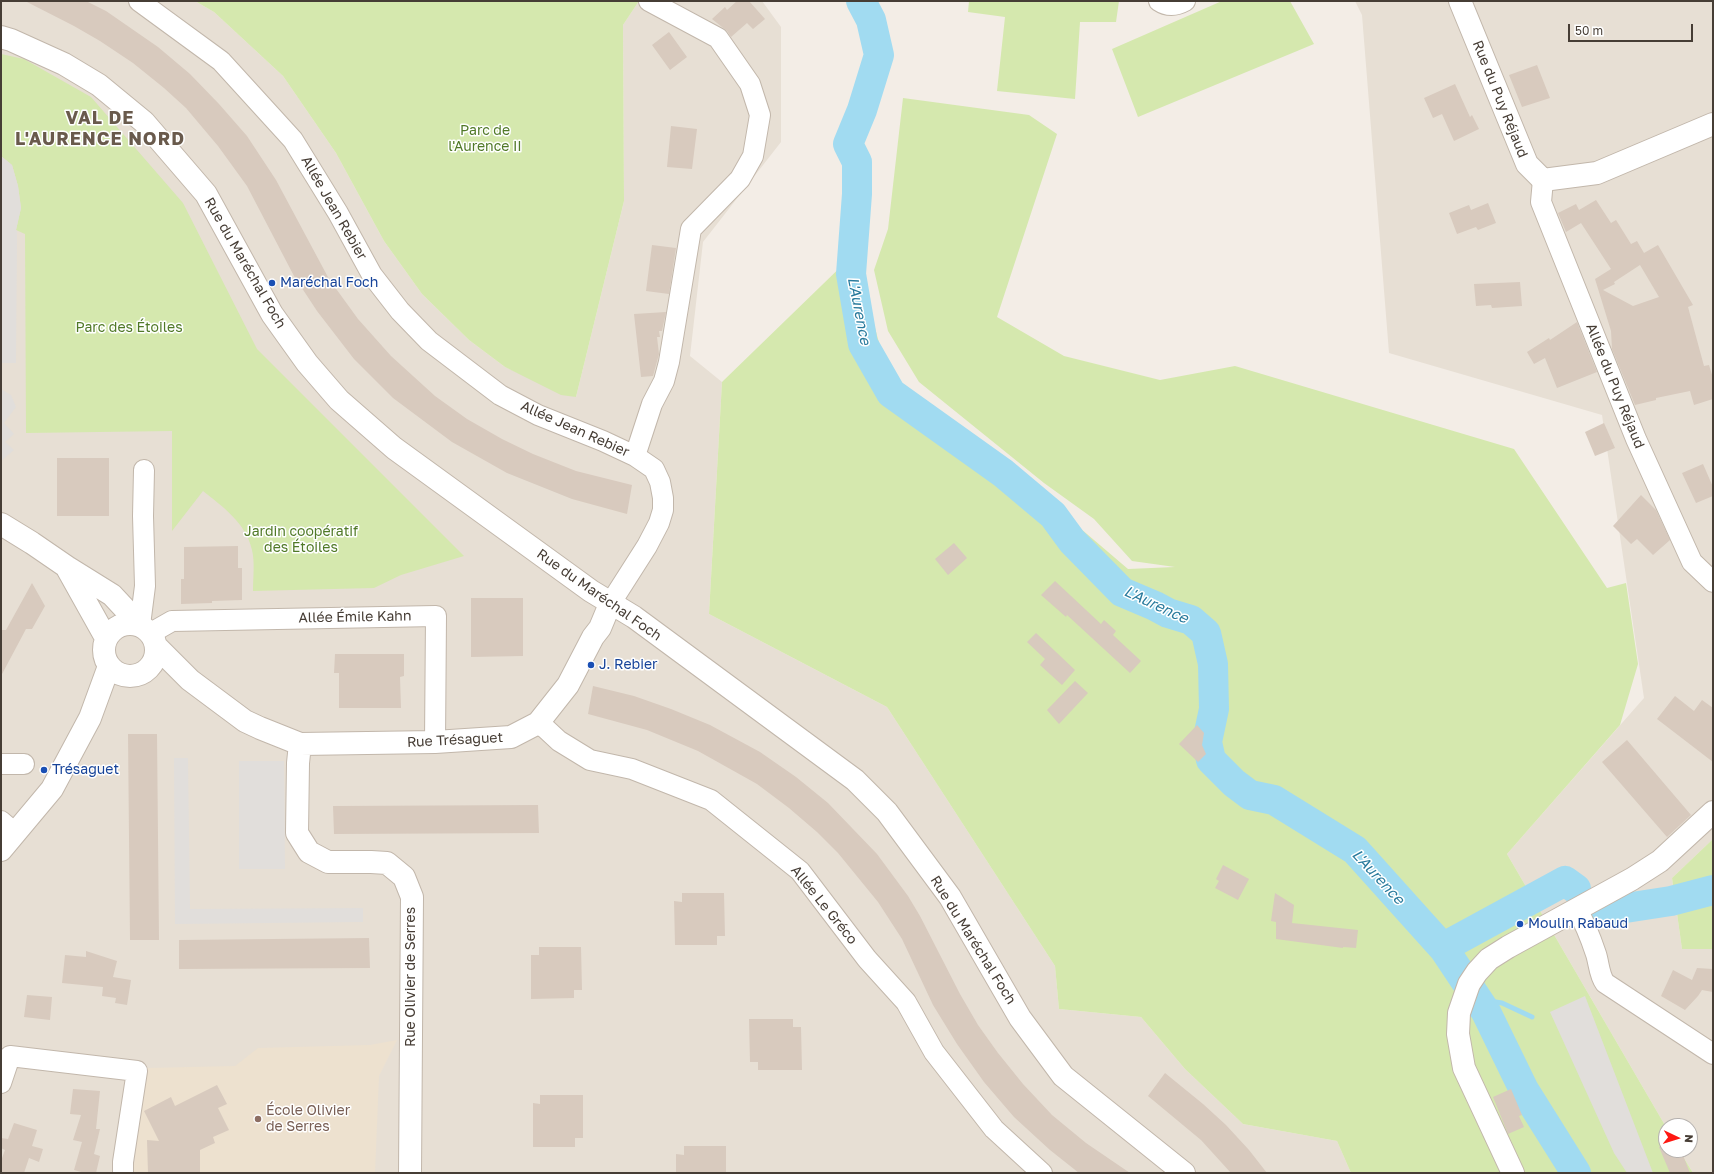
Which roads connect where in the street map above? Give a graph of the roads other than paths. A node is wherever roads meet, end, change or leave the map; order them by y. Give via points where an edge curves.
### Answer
1 (139, 1) edge
2 (649, 1) edge
3 (1159, 1) edge
4 (1185, 1) edge
5 (1460, 1) edge
6 (1, 37) edge
7 (1713, 124) edge
8 (1543, 180) junction
9 (635, 456) junction
10 (144, 470) dead end
11 (1, 524) edge
12 (66, 567) junction
13 (1713, 582) edge
14 (610, 604) junction
15 (149, 635) junction
16 (106, 638) junction
17 (109, 666) junction
18 (138, 673) junction
19 (190, 680) junction
20 (90, 718) junction
21 (538, 723) junction
22 (435, 742) junction
23 (300, 744) junction
24 (1, 764) edge
25 (24, 764) dead end
26 (1713, 812) edge
27 (8, 827) edge
28 (1, 850) edge
29 (1577, 910) junction
30 (1713, 1054) edge
31 (1, 1083) edge
32 (123, 1173) edge
33 (410, 1173) edge
34 (1042, 1173) edge
35 (1184, 1173) edge
36 (1513, 1173) edge

1 - 9 street, Allée Jean Rebier via 221,61 294,140 372,275 400,311 429,341 506,398 538,415
2 - 9 street via 718,38 750,84 760,115 752,156 740,179 691,229 669,362
3 - 4 street via 1173,6
5 - 8 street, Rue du Puy Réjaud via 1527,164
6 - 14 street, Rue du Maréchal Foch via 64,64 99,86 144,122 206,194 272,314 307,363 339,400 394,448
7 - 8 street via 1597,173
8 - 13 street, Allée du Puy Réjaud via 1541,202 1636,440 1692,562
9 - 14 street, Allée Jean Rebier via 654,469 664,498 663,510 647,546
10 - 15 street via 145,586
11 - 12 street
12 - 15 street via 112,595
12 - 16 street
14 - 21 street, Rue Trésaguet via 600,628 568,685
14 - 35 street, Rue du Maréchal Foch via 634,617 854,780 887,812 950,897 1020,1018 1063,1076
15 - 16 street via 127,623 115,628
15 - 18 street via 155,659
15 - 19 street
15 - 22 street, Allée Émile Kahn via 172,621 436,616
16 - 17 street via 103,650
17 - 18 street via 118,673
17 - 20 street
18 - 19 street
18 - 20 street
19 - 23 street via 245,721
20 - 27 street via 52,789
21 - 22 street, Rue Trésaguet via 511,737
21 - 34 street, Allée Le Gréco via 559,741 590,760 632,769 711,800 800,871 867,959 906,1002 934,1052 994,1129
22 - 23 street, Rue Trésaguet
23 - 33 street, Rue Olivier de Serres via 297,833 309,852 328,862 387,863 404,877 412,897
24 - 25 street
26 - 29 street via 1660,861
27 - 28 street
29 - 30 street via 1605,983
29 - 36 street via 1489,959 1469,984 1459,1013 1458,1034 1464,1068
31 - 32 street via 10,1056 137,1071

